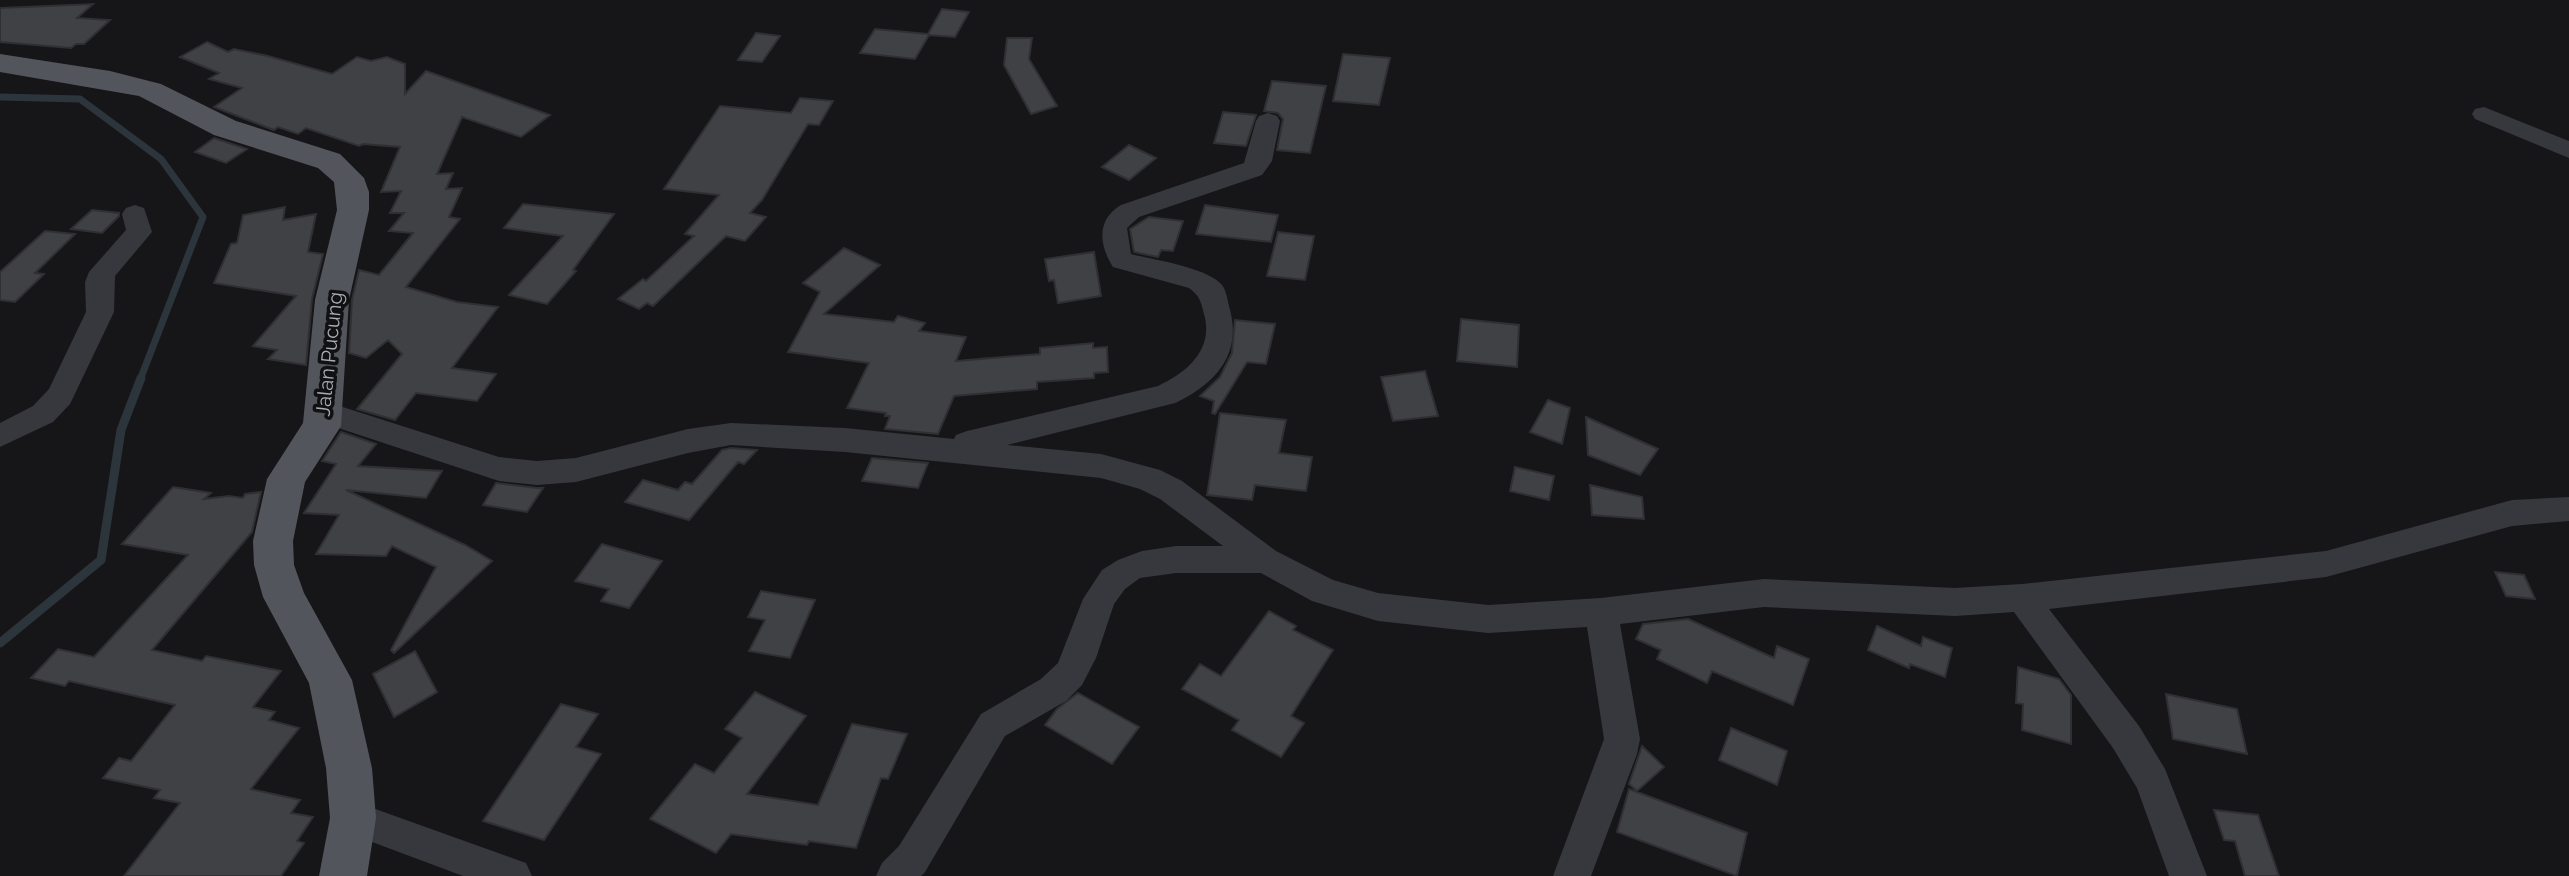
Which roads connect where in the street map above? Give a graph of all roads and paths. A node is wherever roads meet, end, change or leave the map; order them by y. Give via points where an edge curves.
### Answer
1 (0, 63) edge
2 (2484, 114) dead end
3 (1268, 121) dead end
4 (2569, 150) edge
5 (135, 214) dead end
6 (324, 412) junction
7 (0, 436) edge
8 (945, 449) junction
9 (2569, 509) edge
10 (1265, 560) junction
11 (2022, 598) junction
12 (1601, 612) junction
13 (353, 818) junction
14 (343, 876) edge
15 (513, 876) edge
16 (895, 876) edge
17 (1572, 876) edge
18 (2188, 876) edge

1 - 6 main road, Jalan Pucung via 150,90 225,128 329,161 348,178 353,210 332,300
2 - 4 street
3 - 8 street via 1253,169 1130,211 1114,228 1122,261 1198,281 1211,290 1221,339 1200,376 1165,395
5 - 7 street via 139,232 103,272 100,312 60,396 43,414
6 - 8 street via 499,469 537,473 576,470 731,434
6 - 13 main road, Jalan Pucung via 319,433 282,488 274,565 284,597 330,680 349,768
8 - 10 street via 1101,466 1149,479
9 - 11 street via 2512,513 2326,564
10 - 12 street via 1324,591 1378,607 1488,619
10 - 16 street via 1155,561 1111,581 1070,675 993,725 912,859
11 - 12 street via 1955,602 1764,593
11 - 18 street via 2126,737 2152,781
12 - 17 street via 1622,739
13 - 14 main road, Jalan Pucung
13 - 15 street

